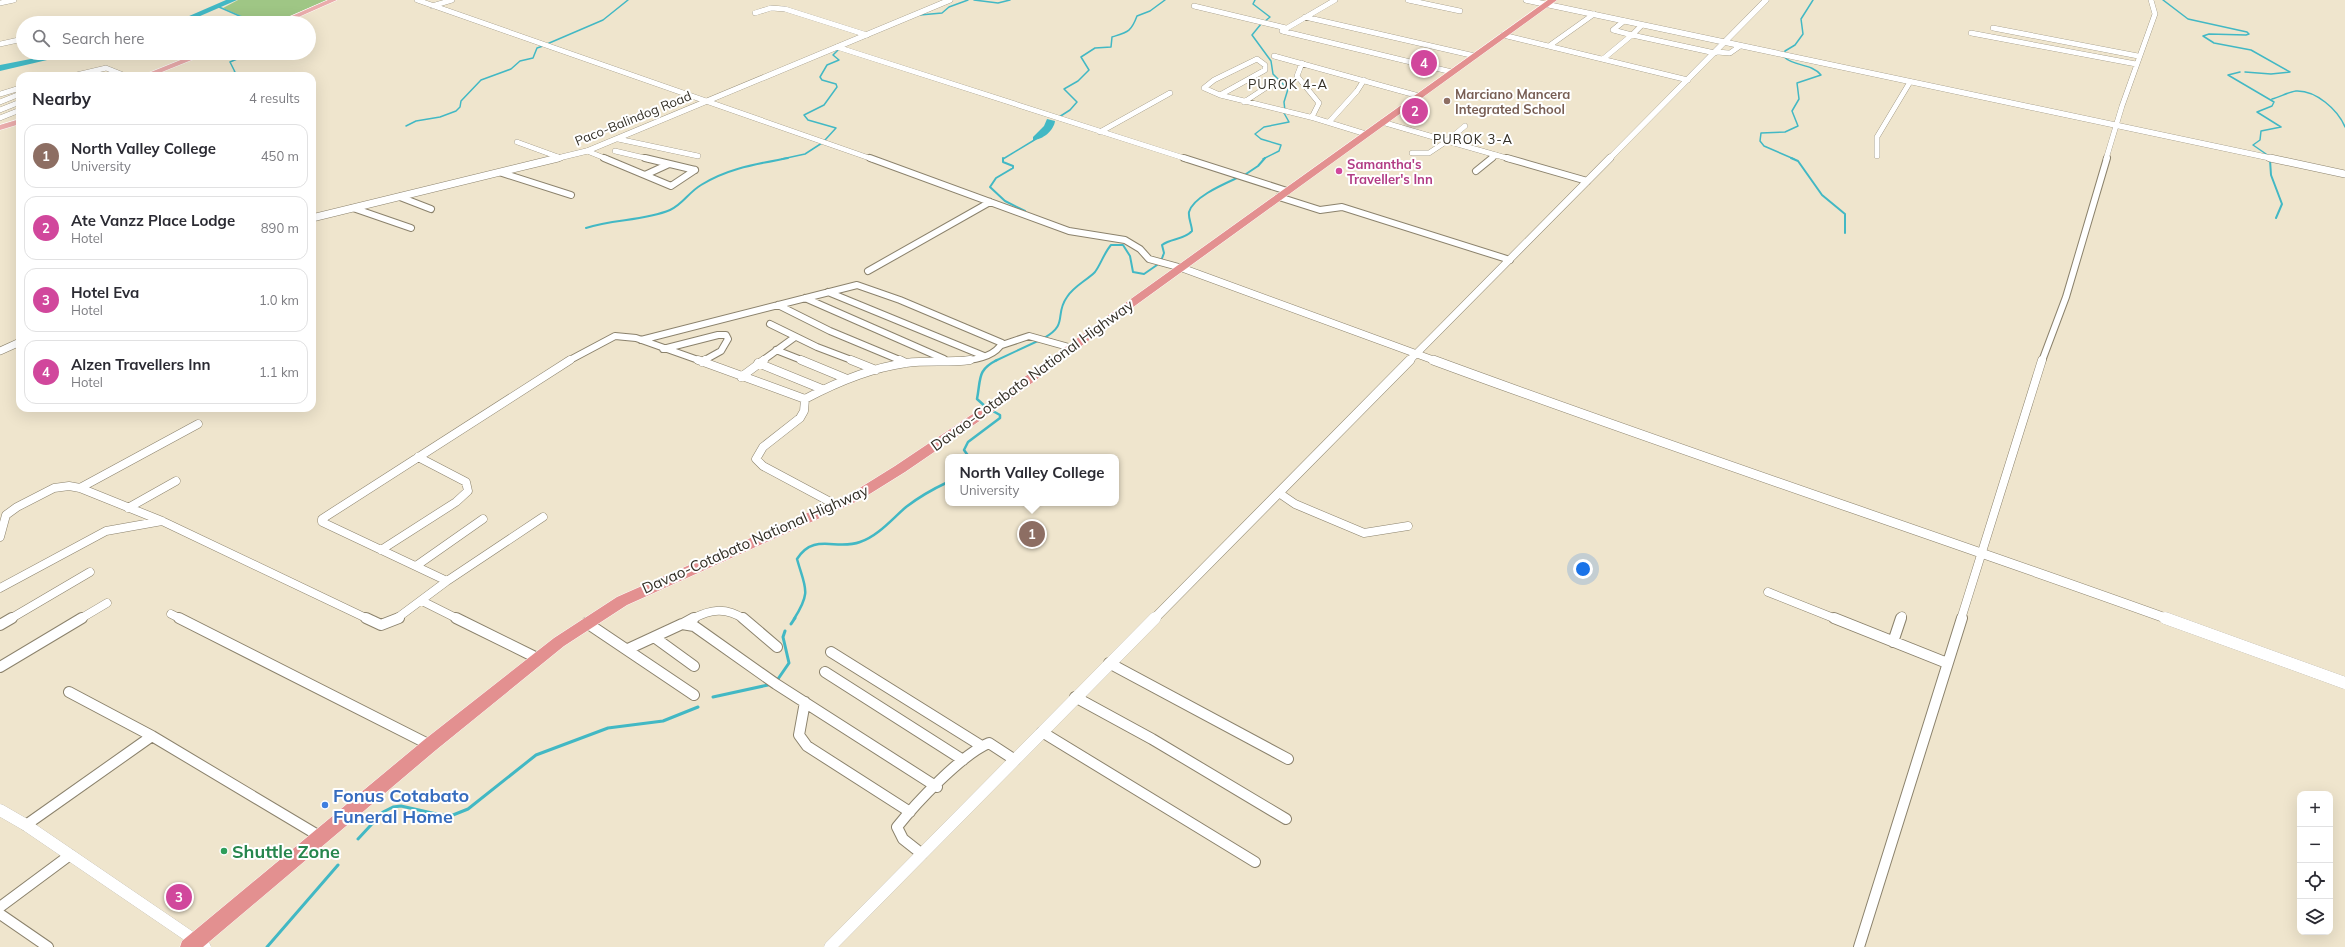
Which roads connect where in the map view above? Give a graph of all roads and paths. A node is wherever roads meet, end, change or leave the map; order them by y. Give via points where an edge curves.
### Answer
1 (14, 0) edge
2 (334, 0) edge
3 (418, 0) edge
4 (452, 0) edge
5 (950, 0) edge
6 (1335, 0) edge
7 (1408, 0) edge
8 (1526, 0) edge
9 (1766, 0) edge
10 (2151, 0) edge
11 (0, 2) edge
12 (1550, 2) edge
13 (432, 6) junction
14 (1194, 6) dead end
15 (1460, 10) dead end
16 (755, 13) dead end
17 (1594, 14) junction
18 (296, 16) edge
19 (1305, 17) junction
20 (1624, 21) junction
21 (1642, 25) junction
22 (1286, 28) junction
23 (1993, 28) dead end
24 (1971, 33) dead end
25 (867, 35) junction
26 (1503, 35) junction
27 (1632, 35) junction
28 (16, 41) edge
29 (1725, 43) junction
30 (0, 44) edge
31 (1548, 46) junction
32 (1740, 46) junction
33 (837, 47) junction
34 (1715, 53) junction
35 (1274, 56) dead end
36 (1475, 56) junction
37 (2138, 56) junction
38 (187, 60) edge
39 (1604, 60) junction
40 (1302, 63) junction
41 (2136, 64) junction
42 (89, 72) edge
43 (116, 72) edge
44 (155, 72) edge
45 (1452, 72) junction
46 (1364, 80) junction
47 (1688, 80) junction
48 (1910, 82) junction
49 (1270, 85) dead end
50 (16, 89) edge
51 (0, 92) edge
52 (1170, 93) dead end
53 (1219, 95) junction
54 (16, 96) edge
55 (1419, 96) junction
56 (706, 101) junction
57 (0, 102) edge
58 (1244, 102) junction
59 (16, 104) edge
60 (0, 110) edge
61 (16, 112) edge
62 (1312, 117) junction
63 (0, 118) edge
64 (1330, 121) junction
65 (16, 122) edge
66 (1382, 122) junction
67 (16, 124) edge
68 (2116, 125) junction
69 (1465, 126) dead end
70 (0, 128) edge
71 (1100, 132) junction
72 (1366, 134) junction
73 (618, 139) junction
74 (1447, 140) junction
75 (517, 142) dead end
76 (636, 143) junction
77 (587, 151) junction
78 (615, 151) junction
79 (1412, 153) dead end
80 (1496, 155) junction
81 (698, 156) dead end
82 (1877, 156) dead end
83 (601, 157) junction
84 (561, 158) junction
85 (669, 164) junction
86 (1476, 171) dead end
87 (502, 173) junction
88 (2345, 174) edge
89 (645, 175) junction
90 (1587, 181) junction
91 (571, 194) dead end
92 (1283, 194) junction
93 (400, 197) junction
94 (990, 202) junction
95 (353, 208) junction
96 (431, 209) dead end
97 (316, 217) edge
98 (411, 228) dead end
99 (1510, 260) junction
100 (1182, 268) junction
101 (868, 271) dead end
102 (828, 292) junction
103 (805, 298) junction
104 (778, 305) junction
105 (770, 324) dead end
106 (795, 336) junction
107 (640, 340) junction
108 (16, 344) edge
109 (1002, 345) junction
110 (1072, 348) junction
111 (663, 349) junction
112 (776, 350) junction
113 (0, 351) edge
114 (1417, 353) junction
115 (984, 356) junction
116 (945, 360) junction
117 (702, 362) junction
118 (758, 363) junction
119 (906, 363) junction
120 (876, 370) junction
121 (741, 377) junction
122 (847, 379) junction
123 (822, 390) junction
124 (805, 399) junction
125 (198, 424) dead end
126 (418, 458) junction
127 (176, 481) dead end
128 (80, 488) junction
129 (1279, 493) junction
130 (836, 505) junction
131 (128, 508) junction
132 (543, 517) dead end
133 (482, 519) dead end
134 (162, 521) junction
135 (1408, 526) dead end
136 (0, 537) edge
137 (381, 550) junction
138 (1982, 552) junction
139 (416, 566) junction
140 (90, 572) dead end
141 (447, 581) junction
142 (0, 588) edge
143 (1768, 592) dead end
144 (422, 602) junction
145 (107, 603) dead end
146 (171, 614) dead end
147 (1902, 616) dead end
148 (588, 623) junction
149 (682, 624) junction
150 (0, 625) edge
151 (654, 637) junction
152 (1893, 642) junction
153 (777, 647) dead end
154 (628, 649) junction
155 (831, 652) dead end
156 (537, 658) junction
157 (1109, 663) junction
158 (1947, 663) junction
159 (694, 666) dead end
160 (0, 667) edge
161 (825, 672) dead end
162 (2345, 682) edge
163 (69, 692) dead end
164 (694, 694) dead end
165 (1075, 697) junction
166 (804, 702) junction
167 (1042, 732) junction
168 (152, 736) junction
169 (430, 745) junction
170 (980, 745) junction
171 (1288, 759) dead end
172 (963, 760) junction
173 (1015, 760) junction
174 (937, 787) junction
175 (0, 810) edge
176 (910, 812) junction
177 (1286, 819) dead end
178 (26, 825) junction
179 (321, 837) junction
180 (922, 854) junction
181 (70, 855) junction
182 (1255, 862) dead end
183 (0, 906) edge
184 (0, 914) edge
185 (197, 945) edge
186 (48, 947) edge
187 (830, 947) edge
188 (1859, 947) edge

1 - 11 street
2 - 18 main road
3 - 13 street
4 - 13 street
5 - 25 street, Paco-Balindog Road
6 - 19 street
7 - 15 street
8 - 12 street
9 - 29 street
10 - 37 street via 2155,14
12 - 17 street
12 - 26 highway, Davao-Cotabato National Highway
13 - 56 street
14 - 22 street
16 - 25 street via 771,8 785,9
17 - 20 street
17 - 31 street
19 - 22 street
19 - 36 street
20 - 21 street
20 - 27 street via 1613,30
21 - 27 street
21 - 29 street
22 - 45 street via 1282,31
23 - 37 street
24 - 41 street
25 - 33 street, Paco-Balindog Road
26 - 31 street
26 - 36 highway, Davao-Cotabato National Highway
27 - 34 street
27 - 39 street
28 - 30 street
29 - 32 street
29 - 34 street
31 - 39 street
32 - 34 street via 1730,53
32 - 48 street
33 - 56 street, Paco-Balindog Road
33 - 71 street
34 - 47 street
35 - 40 street
36 - 45 highway, Davao-Cotabato National Highway
37 - 41 street
38 - 44 main road
39 - 47 street
40 - 46 street
40 - 62 street via 1297,76 1319,103
41 - 68 street
42 - 43 street via 106,68
45 - 55 highway, Davao-Cotabato National Highway
46 - 55 street
46 - 64 street via 1357,92
47 - 90 street
48 - 68 street
48 - 82 street via 1876,137
49 - 58 street
50 - 51 street
52 - 71 street
53 - 53 street via 1265,70 1265,65 1254,59 1204,87
53 - 58 street
54 - 57 street
55 - 66 highway, Davao-Cotabato National Highway
56 - 73 street, Paco-Balindog Road
56 - 94 street
58 - 62 street
59 - 60 street
61 - 63 street
62 - 64 street
63 - 65 street
64 - 72 street
66 - 72 highway, Davao-Cotabato National Highway
66 - 74 street
67 - 70 main road
68 - 88 street
68 - 138 street via 2066,297 2042,360
69 - 74 street
71 - 92 street
72 - 92 highway, Davao-Cotabato National Highway
73 - 76 street
73 - 77 street, Paco-Balindog Road
74 - 79 street via 1429,152
74 - 80 street
75 - 84 street
76 - 78 street
76 - 81 street
77 - 83 street
77 - 84 street, Paco-Balindog Road
78 - 83 street
78 - 85 street
80 - 86 street
80 - 90 street
83 - 89 street
84 - 87 street, Paco-Balindog Road
85 - 89 street
85 - 89 street via 695,170 671,186
87 - 91 street
87 - 93 street, Paco-Balindog Road
90 - 99 street
92 - 99 street via 1323,210 1342,207
92 - 100 highway, Davao-Cotabato National Highway
93 - 95 street, Paco-Balindog Road
93 - 96 street
94 - 100 street via 1069,231 1125,240 1140,249 1149,259
94 - 101 street
95 - 97 street, Paco-Balindog Road
95 - 98 street
99 - 114 street
100 - 110 highway, Davao-Cotabato National Highway
100 - 114 street
102 - 103 street
102 - 109 street via 863,286 998,340
102 - 115 street
103 - 104 street
103 - 116 street
104 - 107 street
104 - 119 street via 830,331
105 - 106 street
106 - 112 street
106 - 120 street
107 - 111 street
107 - 126 street via 621,336 597,344
108 - 113 street
109 - 110 street via 1029,336
109 - 115 street
110 - 130 highway, Davao-Cotabato National Highway via 982,414 887,478
111 - 117 street
111 - 117 street via 726,335 728,339 724,347
112 - 118 street
112 - 122 street
114 - 129 street
114 - 138 street via 1590,418
115 - 116 street via 972,360
116 - 119 street
117 - 121 street
118 - 121 street
118 - 123 street
119 - 120 street
120 - 122 street
121 - 124 street
122 - 123 street
123 - 124 street
124 - 130 street via 800,419 760,450 756,459 764,466
125 - 128 street
126 - 137 street via 466,482 468,491 456,502
126 - 137 street via 322,519 322,522
127 - 131 street
128 - 131 street
128 - 136 street via 54,488 17,507 6,515
129 - 135 street via 1295,504 1364,533
129 - 157 street
130 - 148 highway, Davao-Cotabato National Highway via 651,586 622,600
131 - 134 street
132 - 141 street
133 - 139 street
134 - 142 street via 106,531
134 - 144 street via 327,598 374,624 389,624
137 - 139 street
138 - 158 street
138 - 162 street
139 - 141 street
140 - 150 street
141 - 144 street
143 - 152 street
144 - 156 street
145 - 160 street
146 - 169 street
147 - 152 street
148 - 154 street
148 - 156 highway, Davao-Cotabato National Highway
149 - 151 street
149 - 153 street via 713,610 723,609 735,612
149 - 166 street via 694,626
151 - 154 street
151 - 159 street
152 - 158 street
154 - 164 street
155 - 170 street
156 - 169 highway, Davao-Cotabato National Highway
157 - 165 street
157 - 171 street
158 - 188 street
161 - 172 street
163 - 168 street
165 - 167 street
165 - 177 street via 1152,739
166 - 174 street
166 - 176 street via 799,735 801,740
167 - 173 street
167 - 182 street
168 - 178 street
168 - 179 street
169 - 179 highway, Davao-Cotabato National Highway
170 - 172 street
170 - 173 street via 989,743
172 - 174 street
173 - 180 street
174 - 176 street
175 - 178 street
176 - 180 street via 897,827 898,832 901,838
178 - 181 street
179 - 185 highway, Davao-Cotabato National Highway
180 - 187 street
181 - 183 street
181 - 185 street
184 - 186 street

